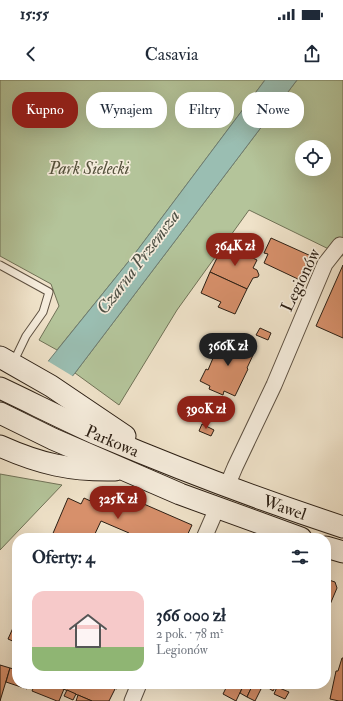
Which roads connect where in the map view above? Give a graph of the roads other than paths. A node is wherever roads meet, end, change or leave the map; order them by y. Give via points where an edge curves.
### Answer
1 (342, 245) edge
2 (0, 266) edge
3 (6, 360) edge
4 (0, 388) edge
5 (0, 413) edge
6 (0, 446) edge
7 (157, 458) junction
8 (125, 470) junction
9 (227, 486) junction
10 (217, 508) junction
11 (343, 527) edge
12 (206, 533) edge
13 (287, 533) edge
14 (331, 548) edge
15 (343, 552) edge
16 (137, 689) edge
17 (132, 701) edge

1 - 9 street, Legionów via 325,264
2 - 3 lane via 49,292 43,312
3 - 7 street via 76,402
4 - 7 street, Parkowa via 64,419
5 - 8 street, Parkowa
6 - 8 street via 46,464 89,471
7 - 9 street, Parkowa
8 - 10 street, Parkowa
9 - 11 street, Wawel
10 - 12 street
10 - 13 street, Wawel
14 - 15 street
16 - 17 street

